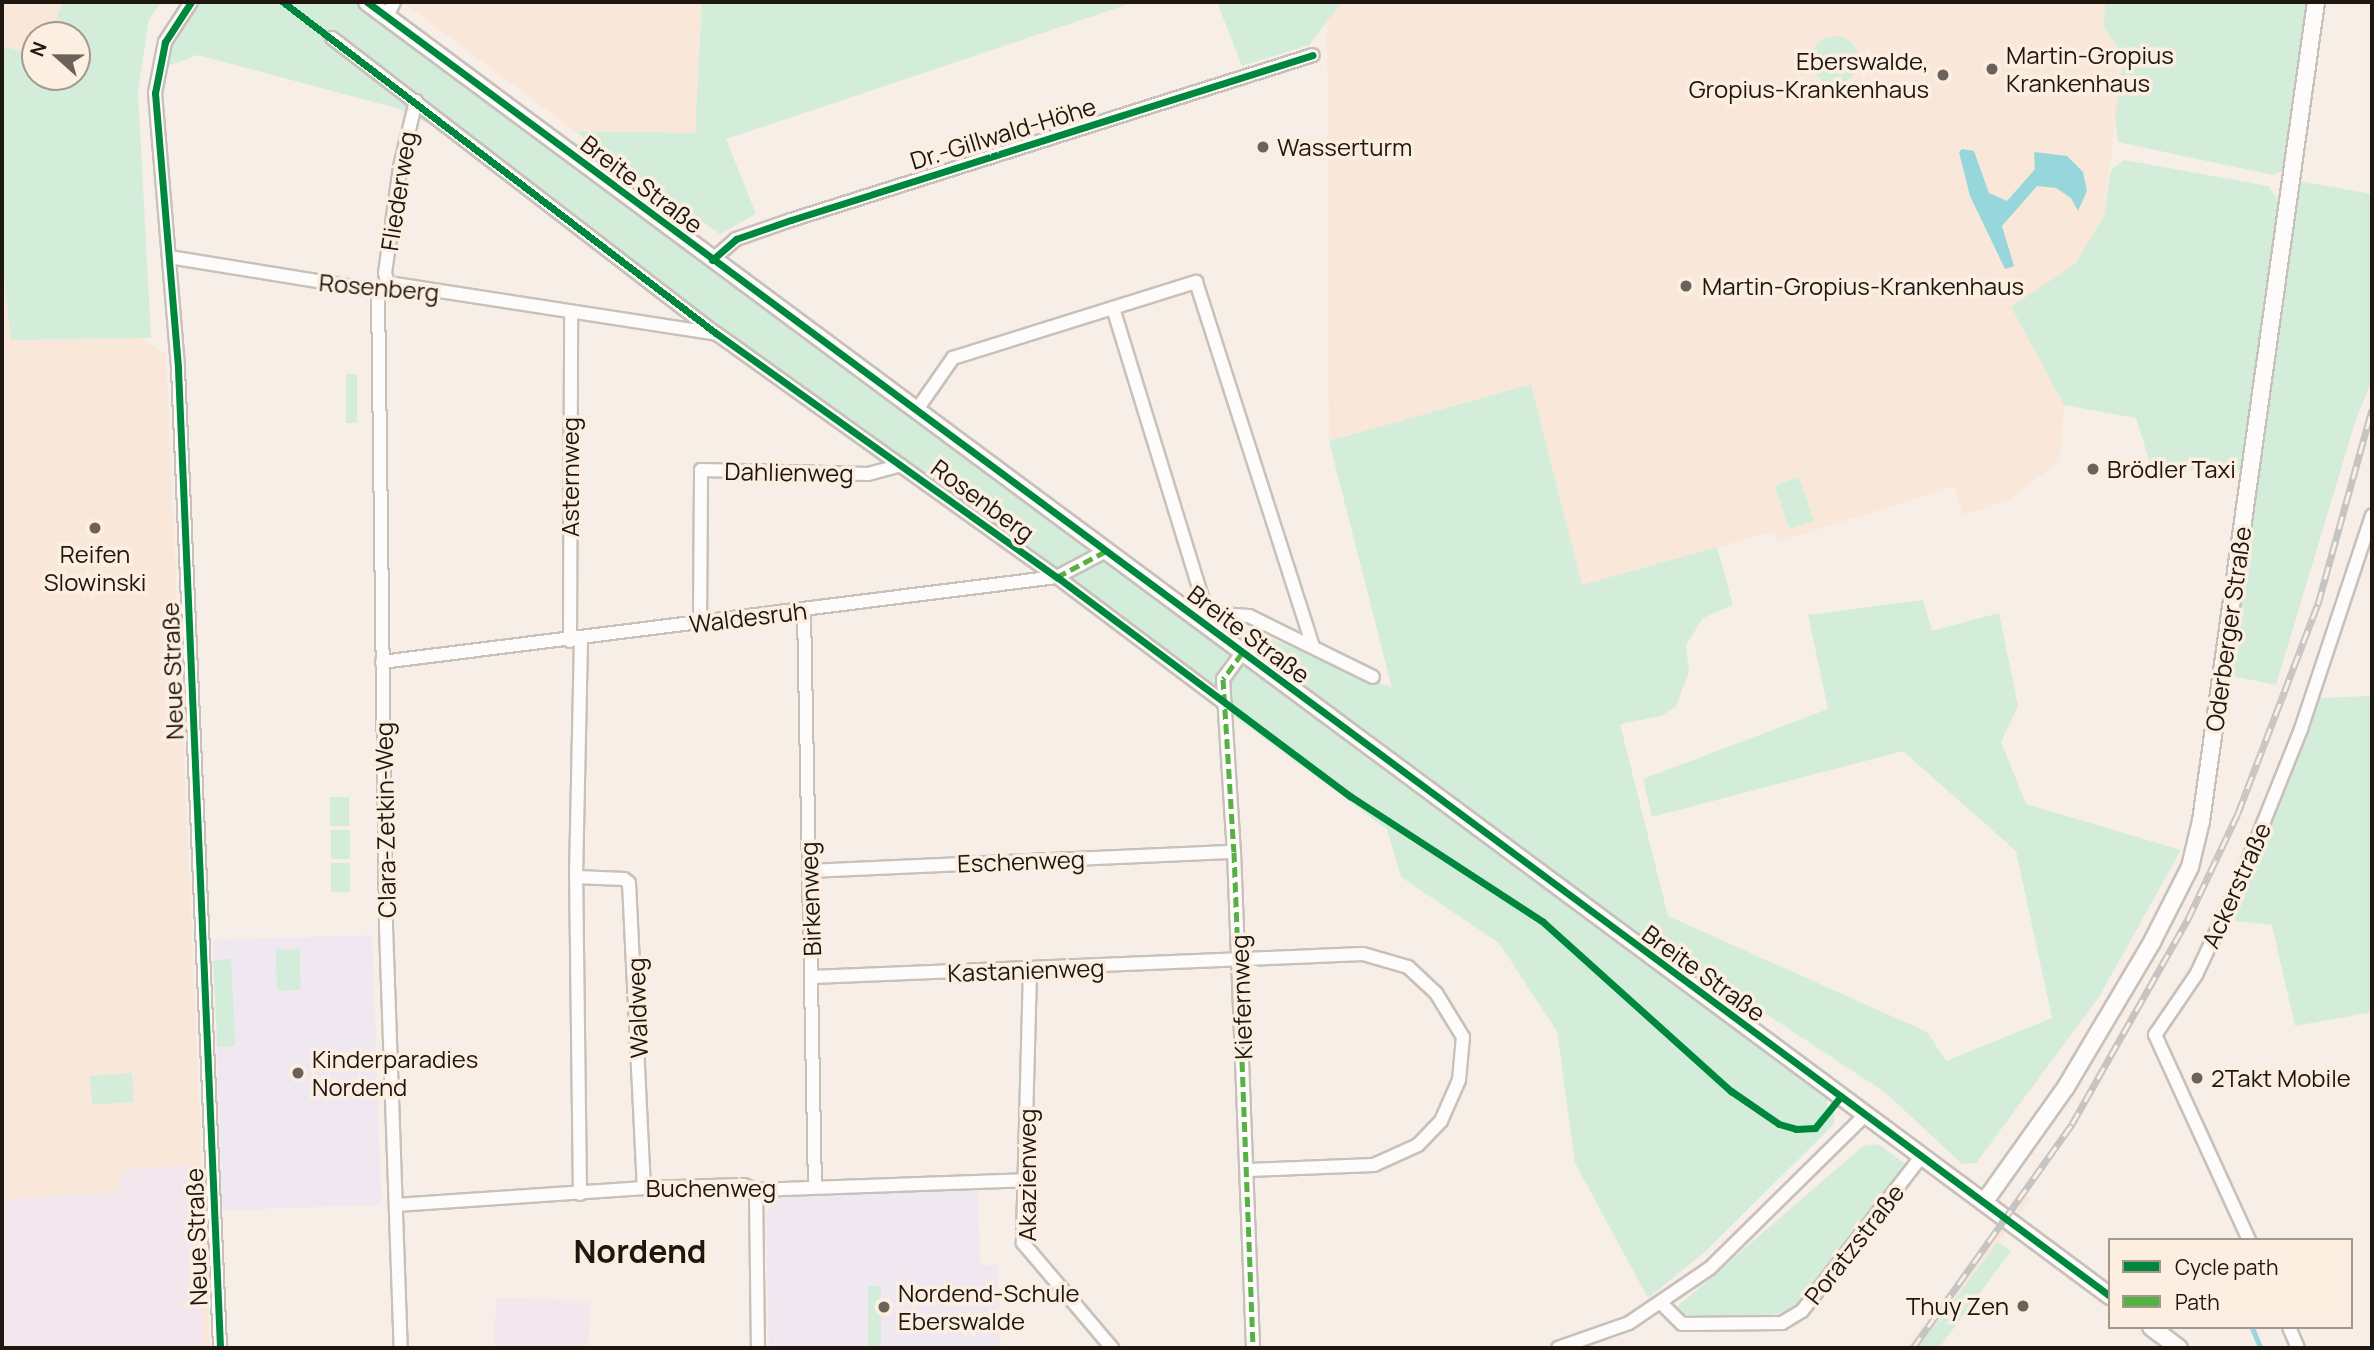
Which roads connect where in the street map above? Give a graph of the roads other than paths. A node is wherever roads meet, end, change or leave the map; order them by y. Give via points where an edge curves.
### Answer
1 (191, 2) edge
2 (367, 2) edge
3 (2316, 2) edge
4 (390, 9) edge
5 (332, 38) dead end
6 (1313, 55) dead end
7 (416, 101) junction
8 (169, 257) junction
9 (712, 260) junction
10 (383, 287) junction
11 (1113, 308) junction
12 (571, 313) junction
13 (717, 334) junction
14 (916, 411) junction
15 (901, 465) junction
16 (2372, 515) edge
17 (1106, 551) junction
18 (1057, 577) junction
19 (804, 611) junction
20 (1204, 618) junction
21 (700, 622) junction
22 (575, 640) junction
23 (1312, 646) junction
24 (1242, 653) junction
25 (382, 662) junction
26 (1373, 677) dead end
27 (1224, 703) junction
28 (1234, 852) junction
29 (808, 871) junction
30 (576, 877) junction
31 (1239, 960) junction
32 (1030, 970) junction
33 (812, 977) junction
34 (1865, 1115) junction
35 (1922, 1156) junction
36 (1248, 1170) junction
37 (1025, 1180) junction
38 (815, 1187) junction
39 (644, 1188) junction
40 (756, 1190) junction
41 (580, 1194) junction
42 (1985, 1201) junction
43 (396, 1205) junction
44 (2248, 1238) edge
45 (2108, 1294) edge
46 (1662, 1304) junction
47 (2154, 1329) edge
48 (2290, 1329) edge
49 (220, 1348) edge
50 (401, 1348) edge
51 (758, 1348) edge
52 (1112, 1348) edge
53 (1253, 1348) edge
54 (1558, 1348) edge
55 (2179, 1348) edge
56 (2298, 1348) edge

1 - 8 street, Neue Straße via 165,43 155,93
2 - 4 main road, Breite Straße
3 - 42 main road, Oderberger Straße via 2201,821 2190,867 2152,942 2066,1087
4 - 9 main road, Breite Straße
5 - 7 street
6 - 9 street, Dr.-Gillwald-Höhe via 736,239
7 - 10 street, Fliederweg via 401,156
7 - 13 street
8 - 10 street, Rosenberg
8 - 49 street, Neue Straße
9 - 14 main road, Breite Straße
10 - 12 street, Rosenberg
10 - 25 street, Clara-Zetkin-Weg
11 - 14 street via 953,358
11 - 20 street
11 - 23 street via 1196,282
12 - 13 street, Rosenberg
12 - 22 street, Asternweg
13 - 15 street, Rosenberg
14 - 17 main road, Breite Straße
15 - 18 street, Rosenberg
15 - 21 street, Dahlienweg via 868,474 701,470
16 - 44 street, Ackerstraße via 2301,729 2241,881 2196,975 2155,1035
17 - 18 street, Waldesruh
17 - 20 main road, Breite Straße
18 - 19 street, Waldesruh
18 - 27 street, Rosenberg
19 - 21 street, Waldesruh
19 - 29 street, Birkenweg
20 - 23 street via 1249,616
20 - 24 main road, Breite Straße
21 - 22 street, Waldesruh
22 - 25 street, Waldesruh
22 - 30 street
23 - 26 street
24 - 27 street, Kiefernweg via 1223,679
24 - 34 main road, Breite Straße
25 - 43 street, Clara-Zetkin-Weg
27 - 28 street, Kiefernweg
28 - 29 street, Eschenweg
28 - 31 street, Kiefernweg
29 - 33 street, Birkenweg
30 - 39 street, Waldweg via 629,883
30 - 41 street
31 - 32 street, Kastanienweg
31 - 36 street, Kiefernweg
31 - 36 street via 1363,954 1389,960 1408,967 1436,993 1463,1037 1459,1080 1441,1121 1418,1145 1374,1165
32 - 33 street, Kastanienweg
32 - 37 street, Akazienweg
33 - 38 street, Birkenweg
34 - 35 main road, Breite Straße
34 - 46 street via 1730,1251
35 - 42 main road, Breite Straße
35 - 46 street, Poratzstraße via 1802,1311 1783,1323 1682,1324
36 - 53 street, Kiefernweg
37 - 38 street, Buchenweg
37 - 52 street, Akazienweg via 1026,1252
38 - 40 street, Buchenweg
39 - 40 street, Buchenweg via 744,1185
39 - 41 street, Buchenweg
40 - 51 street
41 - 43 street, Buchenweg
42 - 45 main road, Breite Straße
43 - 50 street, Clara-Zetkin-Weg
46 - 54 street via 1629,1322
47 - 55 main road
48 - 56 street

